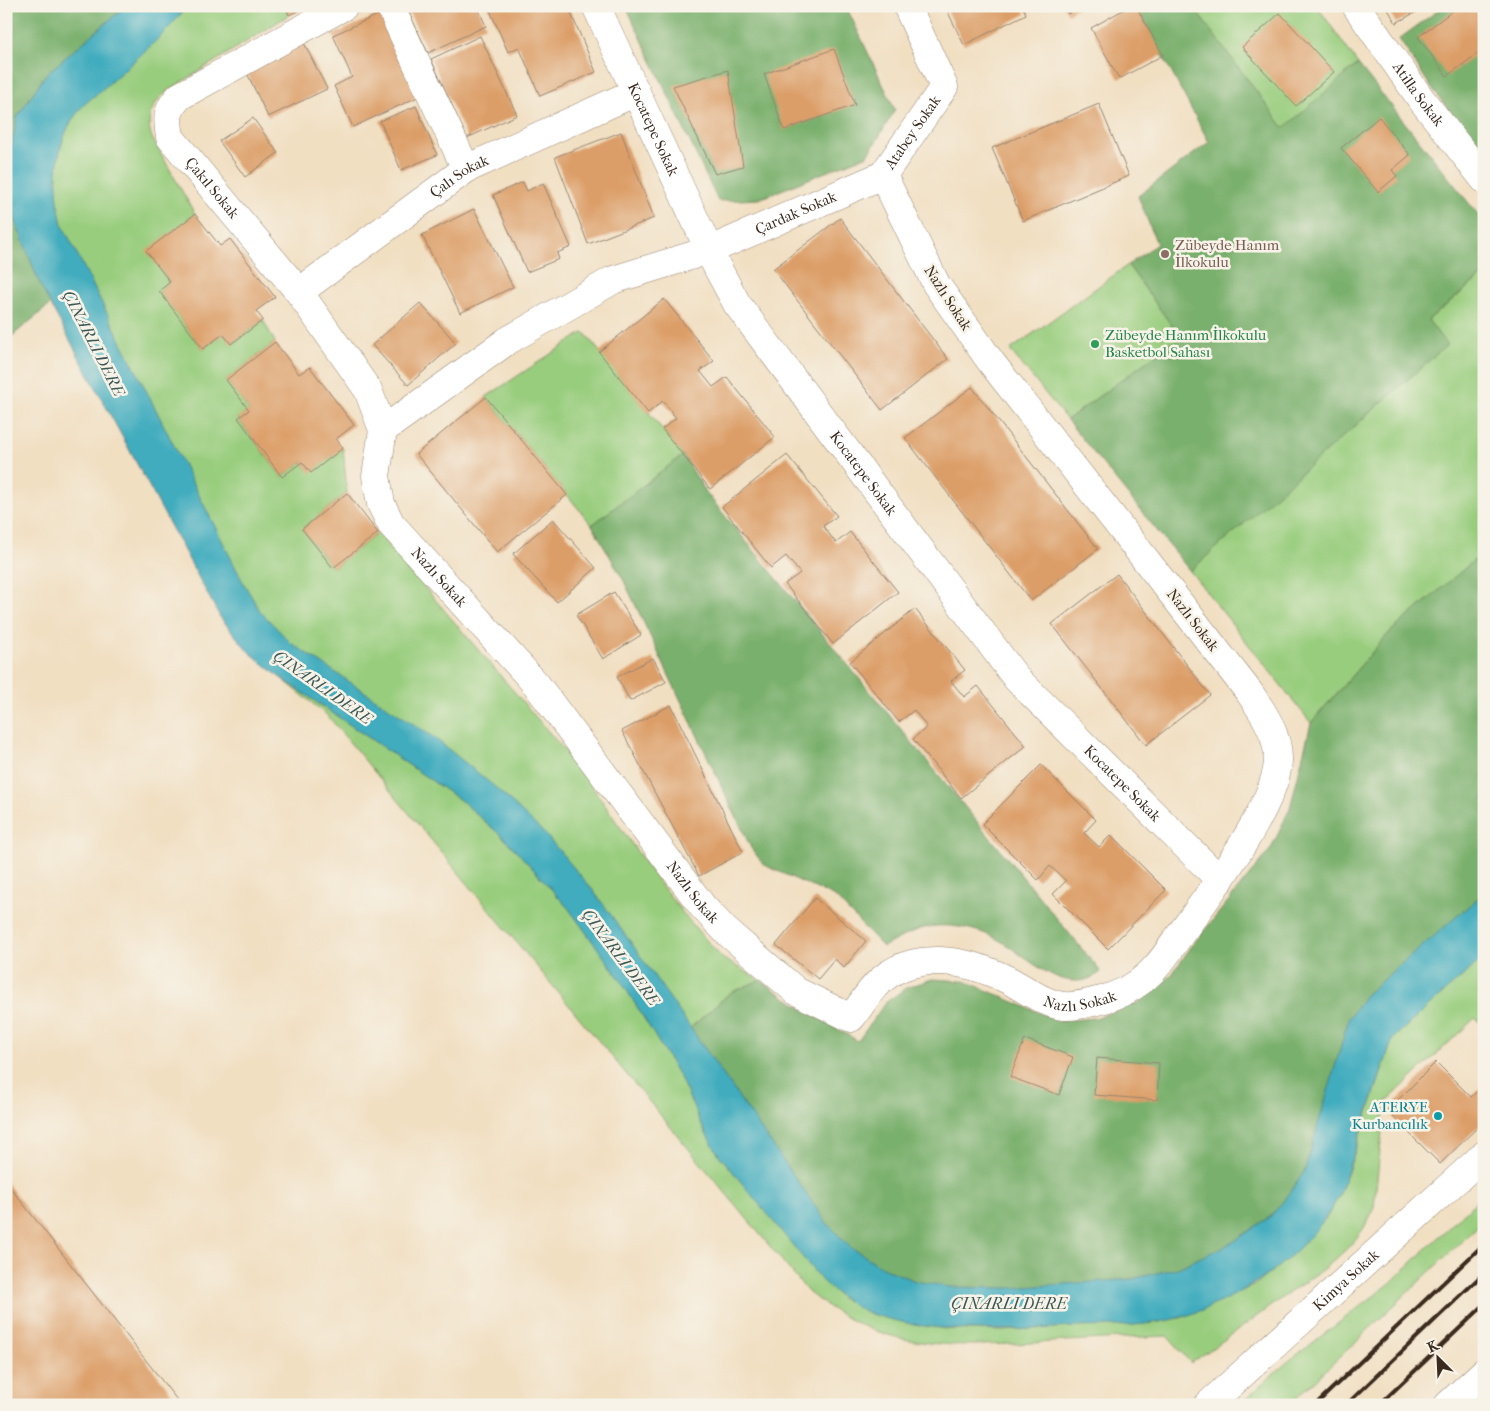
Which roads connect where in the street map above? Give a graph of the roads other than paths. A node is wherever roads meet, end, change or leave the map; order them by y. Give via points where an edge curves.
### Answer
1 (344, 6) edge
2 (390, 6) edge
3 (596, 6) edge
4 (907, 6) edge
5 (1356, 6) edge
6 (636, 92) junction
7 (466, 169) junction
8 (883, 175) junction
9 (1484, 179) edge
10 (710, 250) junction
11 (299, 292) junction
12 (383, 430) junction
13 (1220, 880) junction
14 (1484, 1156) edge
15 (1484, 1372) edge
16 (1208, 1405) edge
17 (1448, 1405) edge

1 - 11 street, Çakıl Sokak via 180,96 170,106 170,137
2 - 7 street
3 - 6 street, Kocatepe Sokak
4 - 8 street, Atabey Sokak via 944,86
5 - 9 street, Atilla Sokak via 1421,99
6 - 7 street, Çalı Sokak
6 - 10 street, Kocatepe Sokak
7 - 11 street, Çalı Sokak
8 - 10 street, Çardak Sokak
8 - 13 street, Nazlı Sokak via 936,284 980,346 1265,715 1277,748 1278,761 1273,780 1262,810
10 - 12 street, Çardak Sokak via 597,288 506,342
10 - 13 street, Kocatepe Sokak via 737,304 1017,679
11 - 12 street, Çakıl Sokak via 368,390
12 - 13 street, Nazlı Sokak via 376,476 381,504 391,524 536,684 703,906 726,931 796,991 851,1018 878,983 894,971 924,962 943,961 978,967 1049,1002 1065,1006 1099,1000 1126,990 1156,967
14 - 16 street, Kimya Sokak
15 - 17 street

